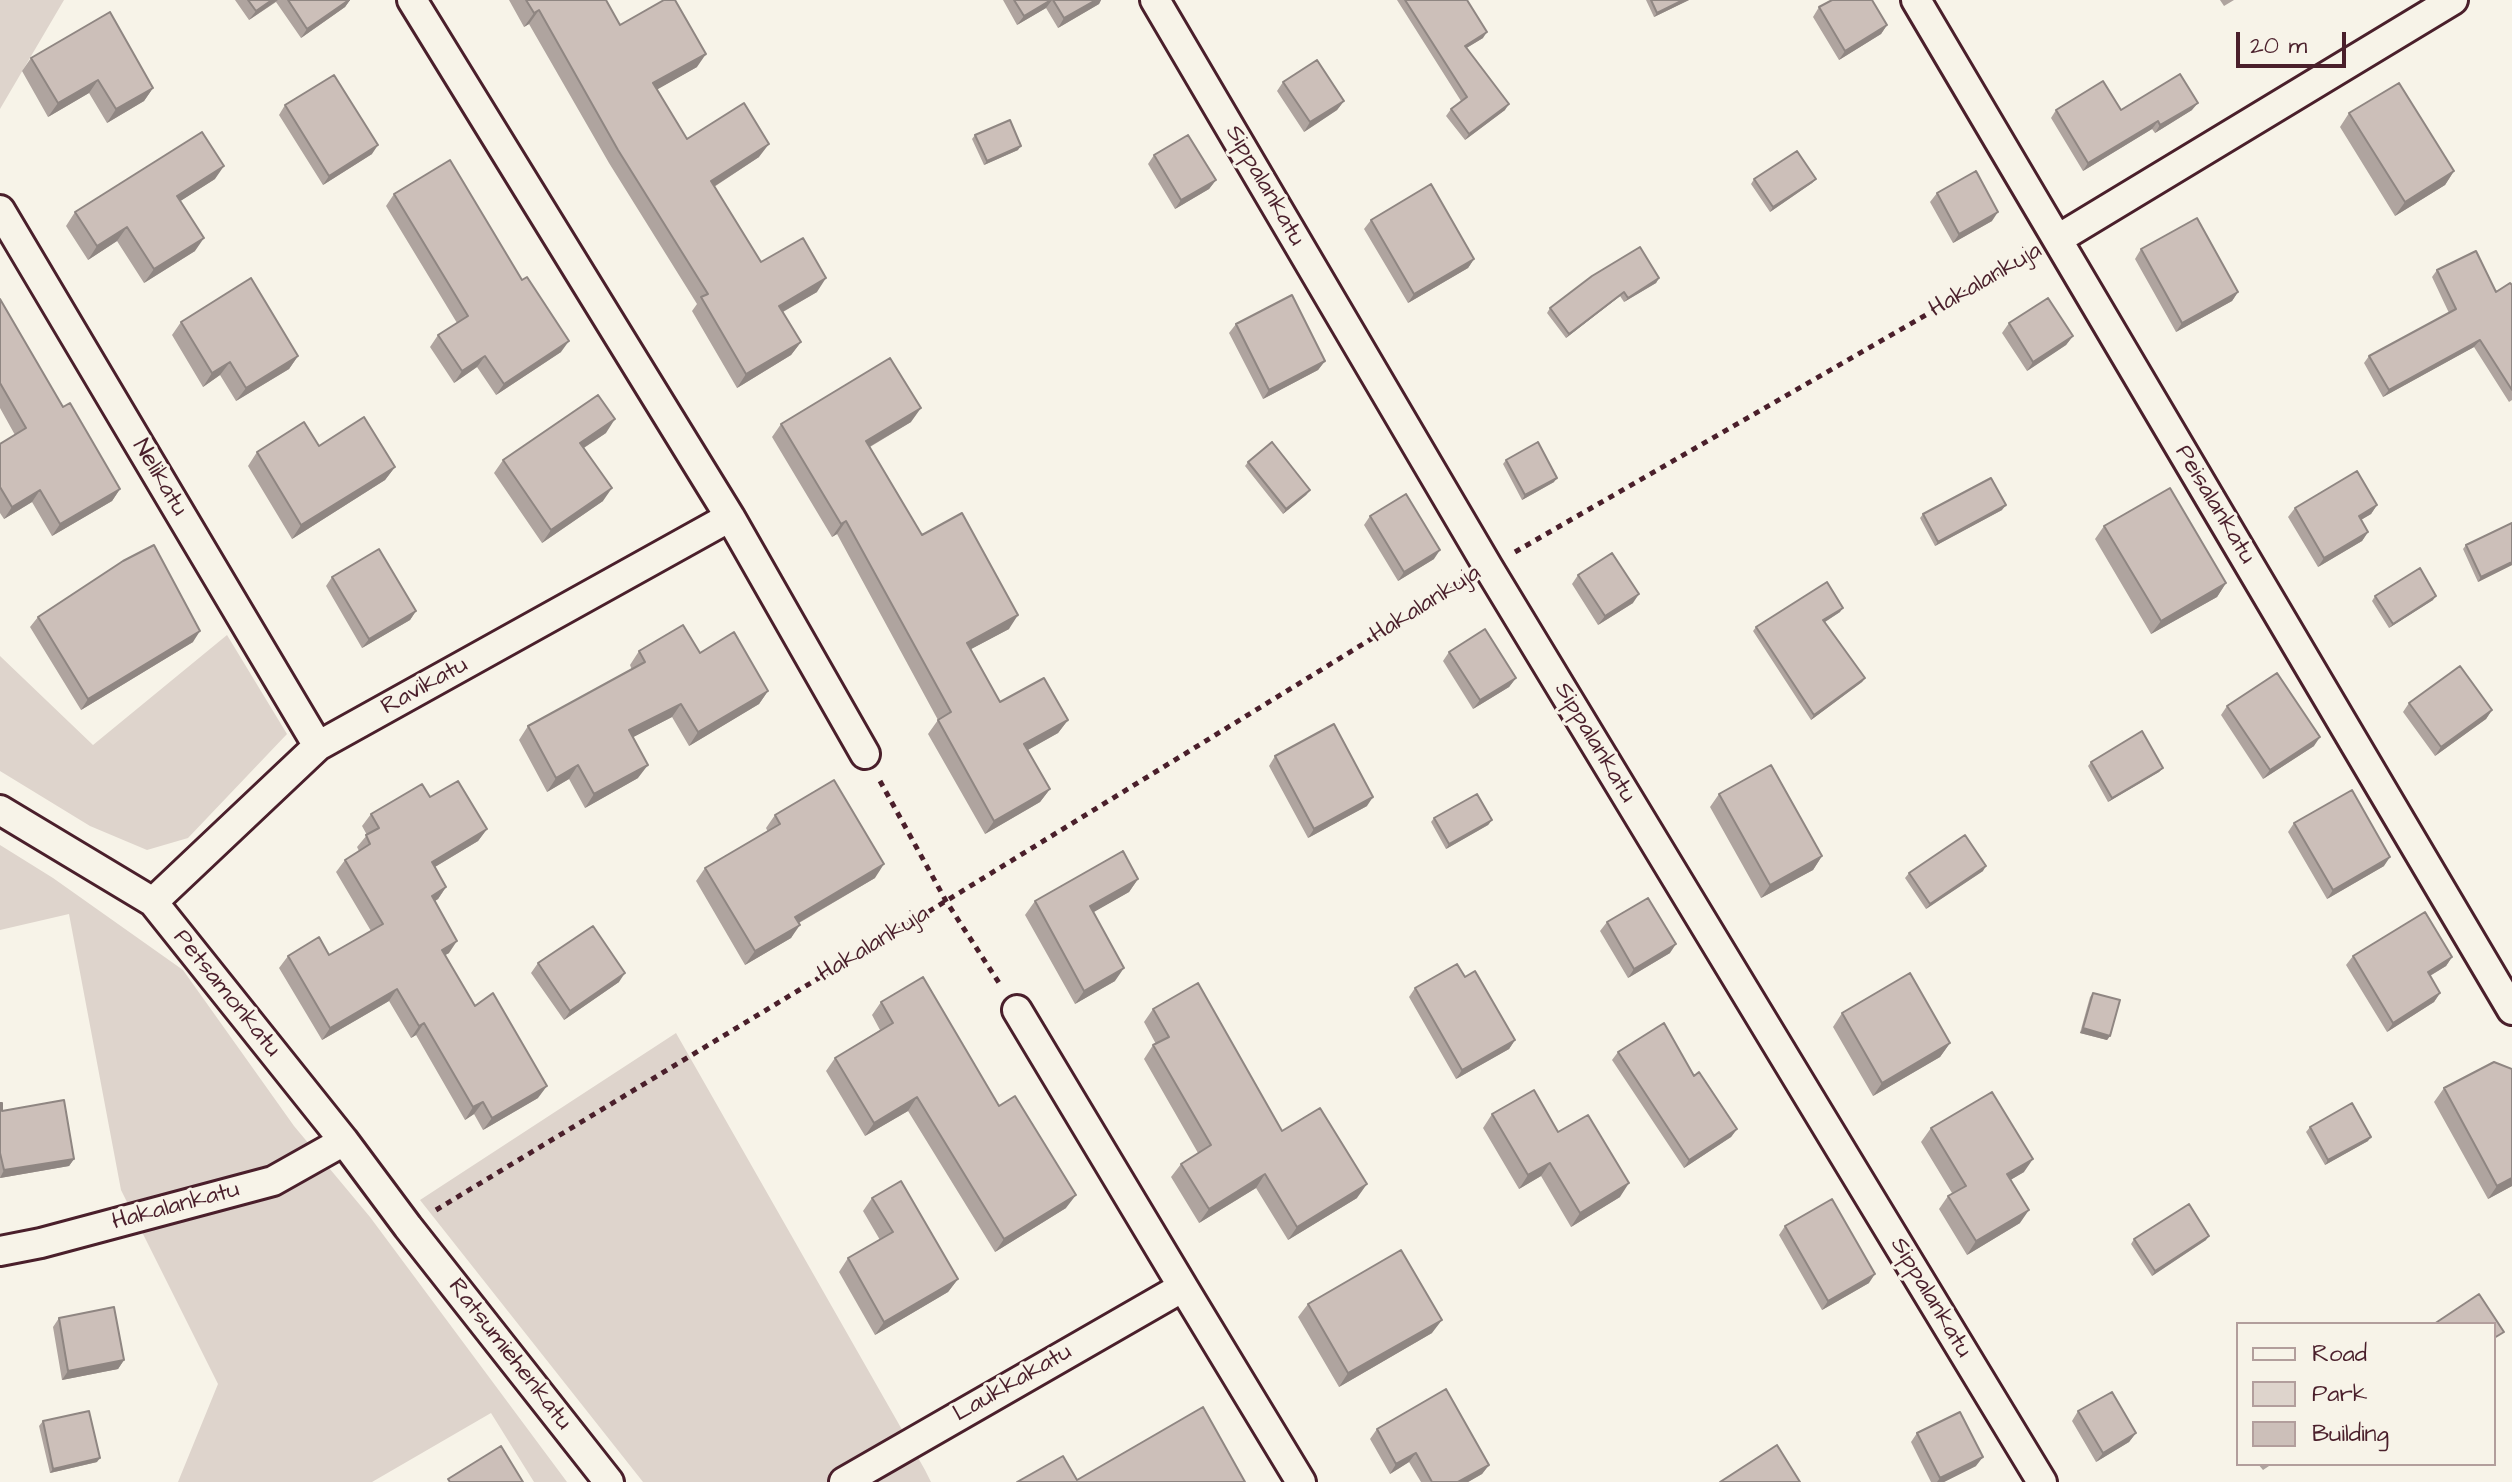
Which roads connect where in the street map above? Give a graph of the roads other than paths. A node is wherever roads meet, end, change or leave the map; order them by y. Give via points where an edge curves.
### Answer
1 (412, 0) edge
2 (1155, 0) edge
3 (1916, 0) edge
4 (2453, 0) edge
5 (0, 210) edge
6 (2058, 239) junction
7 (730, 517) junction
8 (318, 746) junction
9 (865, 754) road end
10 (0, 810) edge
11 (153, 902) junction
12 (1017, 1010) road end
13 (2512, 1010) edge
14 (344, 1141) junction
15 (408, 1227) joint
16 (0, 1251) edge
17 (1183, 1287) junction
18 (609, 1482) edge
19 (844, 1482) edge
20 (1301, 1482) edge
21 (2042, 1482) edge

1 - 7 street
2 - 21 street, Sippalankatu via 1488,567
3 - 6 street, Peisalankatu
4 - 6 street, Hakalankuja
5 - 8 street, Nelikatu
6 - 13 street, Peisalankatu
7 - 8 street, Ravikatu
7 - 9 street
8 - 11 street, Ravikatu
10 - 11 street, Petsamonkatu
11 - 14 street, Petsamonkatu
12 - 17 street
14 - 15 street, Petsamonkatu
14 - 16 street, Hakalankatu via 273,1181
15 - 18 street, Ratsumiehenkatu
17 - 19 street, Laukkakatu
17 - 20 street

